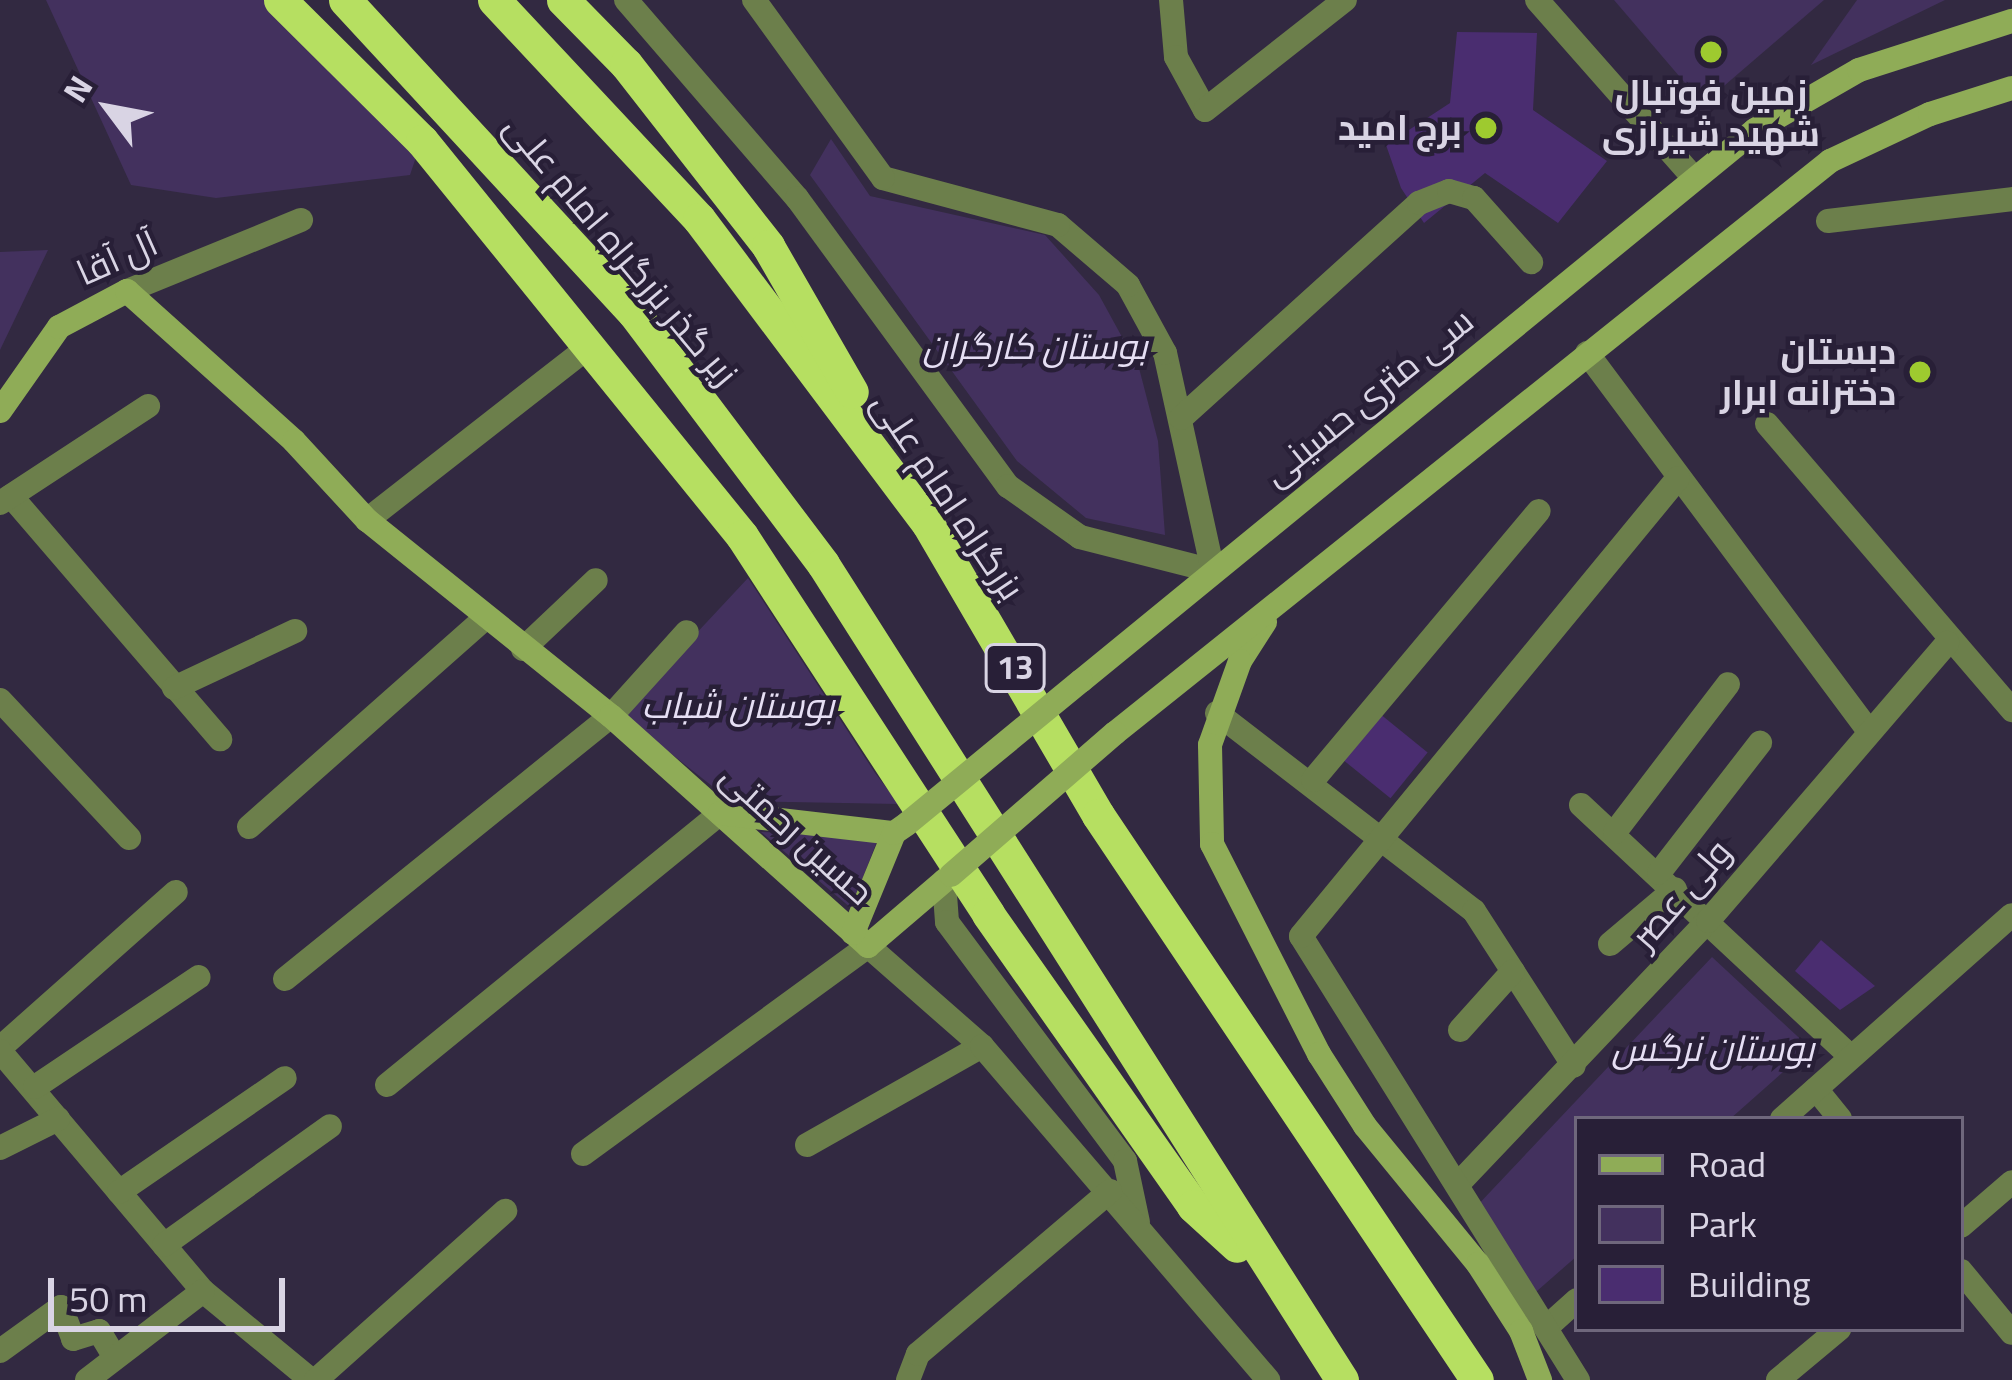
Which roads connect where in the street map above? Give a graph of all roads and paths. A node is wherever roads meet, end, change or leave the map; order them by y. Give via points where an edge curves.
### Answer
1 (280, 0) edge
2 (345, 0) edge
3 (494, 0) edge
4 (563, 0) edge
5 (626, 0) edge
6 (754, 0) edge
7 (1171, 0) edge
8 (1346, 0) edge
9 (1537, 0) edge
10 (2012, 21) edge
11 (2012, 88) edge
12 (1694, 178) junction
13 (2012, 199) edge
14 (301, 220) dead end
15 (1828, 220) dead end
16 (1531, 262) dead end
17 (128, 291) junction
18 (586, 349) dead end
19 (1587, 353) junction
20 (148, 406) dead end
21 (0, 411) edge
22 (1181, 418) junction
23 (1768, 424) dead end
24 (1678, 478) junction
25 (5, 500) edge
26 (1539, 511) dead end
27 (367, 520) junction
28 (928, 524) junction
29 (1213, 571) junction
30 (596, 580) dead end
31 (1277, 602) junction
32 (484, 618) junction
33 (295, 631) dead end
34 (687, 632) dead end
35 (1947, 643) junction
36 (523, 649) junction
37 (1728, 684) dead end
38 (174, 688) junction
39 (0, 700) edge
40 (2012, 710) edge
41 (1217, 713) junction
42 (611, 716) junction
43 (1867, 729) junction
44 (220, 739) dead end
45 (1760, 743) dead end
46 (1313, 780) junction
47 (1580, 805) dead end
48 (720, 813) junction
49 (249, 827) dead end
50 (901, 828) junction
51 (1615, 832) junction
52 (129, 838) dead end
53 (1388, 838) junction
54 (947, 878) junction
55 (1667, 881) junction
56 (176, 892) dead end
57 (2012, 915) edge
58 (1708, 922) junction
59 (861, 939) junction
60 (1610, 944) dead end
61 (1513, 971) junction
62 (200, 977) dead end
63 (285, 979) dead end
64 (1460, 1030) dead end
65 (982, 1046) junction
66 (0, 1049) edge
67 (1851, 1058) junction
68 (1574, 1066) junction
69 (286, 1078) dead end
70 (386, 1085) dead end
71 (35, 1088) junction
72 (1816, 1089) junction
73 (1785, 1116) edge
74 (1838, 1116) edge
75 (58, 1119) junction
76 (330, 1126) dead end
77 (806, 1145) dead end
78 (0, 1148) edge
79 (583, 1154) dead end
80 (1460, 1182) junction
81 (2012, 1182) edge
82 (1110, 1191) junction
83 (119, 1192) junction
84 (505, 1210) dead end
85 (1964, 1223) edge
86 (1138, 1225) junction
87 (164, 1245) junction
88 (1964, 1274) edge
89 (1270, 1277) junction
90 (203, 1291) junction
91 (1574, 1303) edge
92 (1548, 1326) junction
93 (1835, 1332) edge
94 (2012, 1333) edge
95 (0, 1351) edge
96 (113, 1356) junction
97 (87, 1380) edge
98 (314, 1380) edge
99 (908, 1380) edge
100 (1268, 1380) edge
101 (1342, 1380) edge
102 (1477, 1380) edge
103 (1540, 1380) edge
104 (1578, 1380) edge
105 (1778, 1380) edge

1 - 89 highway via 422,142 742,536 988,914 1193,1206
2 - 89 highway, زیر گذر بزرگراه امام علی via 634,313 823,564
3 - 28 highway, بزرگراه امام علی / 13 via 700,219
4 - 28 highway via 626,64 768,246
5 - 29 street via 797,198 1008,486 1080,537
6 - 22 street via 883,178 1058,225 1128,285 1153,320
7 - 8 street via 1176,57 1205,110
9 - 12 street
10 - 12 main road, سی متری حسینی via 1859,70 1755,130
11 - 19 main road via 1930,114 1830,161
12 - 29 main road, سی متری حسینی
13 - 15 street
14 - 17 street, آل آقا
16 - 22 street via 1474,198 1449,191 1419,203
17 - 21 main road, آل آقا via 58,326
17 - 27 main road, حسین رحمتی via 278,426
18 - 27 street
19 - 24 street
19 - 31 main road
20 - 25 street
22 - 29 street
23 - 35 street
24 - 43 street
24 - 53 street
25 - 38 street
26 - 46 street
27 - 32 main road, حسین رحمتی
28 - 102 highway, بزرگراه امام علی / 13 via 1098,815
29 - 50 main road, سی متری حسینی, bridge
30 - 36 street
31 - 41 main road
31 - 54 main road, bridge
32 - 36 main road, حسین رحمتی
32 - 49 street
33 - 38 street
34 - 42 street
35 - 40 street
35 - 43 street, ولی عصر
36 - 42 main road, حسین رحمتی
37 - 51 street
38 - 44 street
39 - 52 street
41 - 46 street
41 - 103 main road via 1207,791 1212,844 1265,958 1365,1126 1500,1298
42 - 48 main road, حسین رحمتی
42 - 63 street
43 - 58 street, ولی عصر
45 - 55 street
46 - 53 street
47 - 51 street
48 - 50 main road
48 - 59 main road, حسین رحمتی
48 - 70 street
50 - 59 main road, سی متری حسینی
51 - 55 street
53 - 61 street via 1474,911
53 - 80 street via 1301,936
54 - 59 main road
54 - 86 street via 947,922 1125,1161
55 - 58 street
55 - 60 street
56 - 66 street
57 - 67 street
58 - 67 street
58 - 68 street, ولی عصر
59 - 65 street, حسین رحمتی
59 - 79 street
61 - 64 street
61 - 68 street
62 - 71 street
65 - 77 street
65 - 82 street, حسین رحمتی
66 - 71 street
67 - 72 street
68 - 80 street, ولی عصر
69 - 83 street
71 - 75 street
72 - 73 street
72 - 74 street
75 - 78 street
75 - 83 street
76 - 87 street
80 - 92 street
81 - 85 street
82 - 86 street, حسین رحمتی
82 - 99 street via 918,1354
83 - 87 street
84 - 98 street
86 - 100 street, حسین رحمتی
87 - 90 street
88 - 94 street
89 - 101 highway
90 - 96 street
90 - 98 street
91 - 92 street
92 - 104 street
93 - 105 street
95 - 96 street via 61,1307 73,1339 99,1331
96 - 97 street

